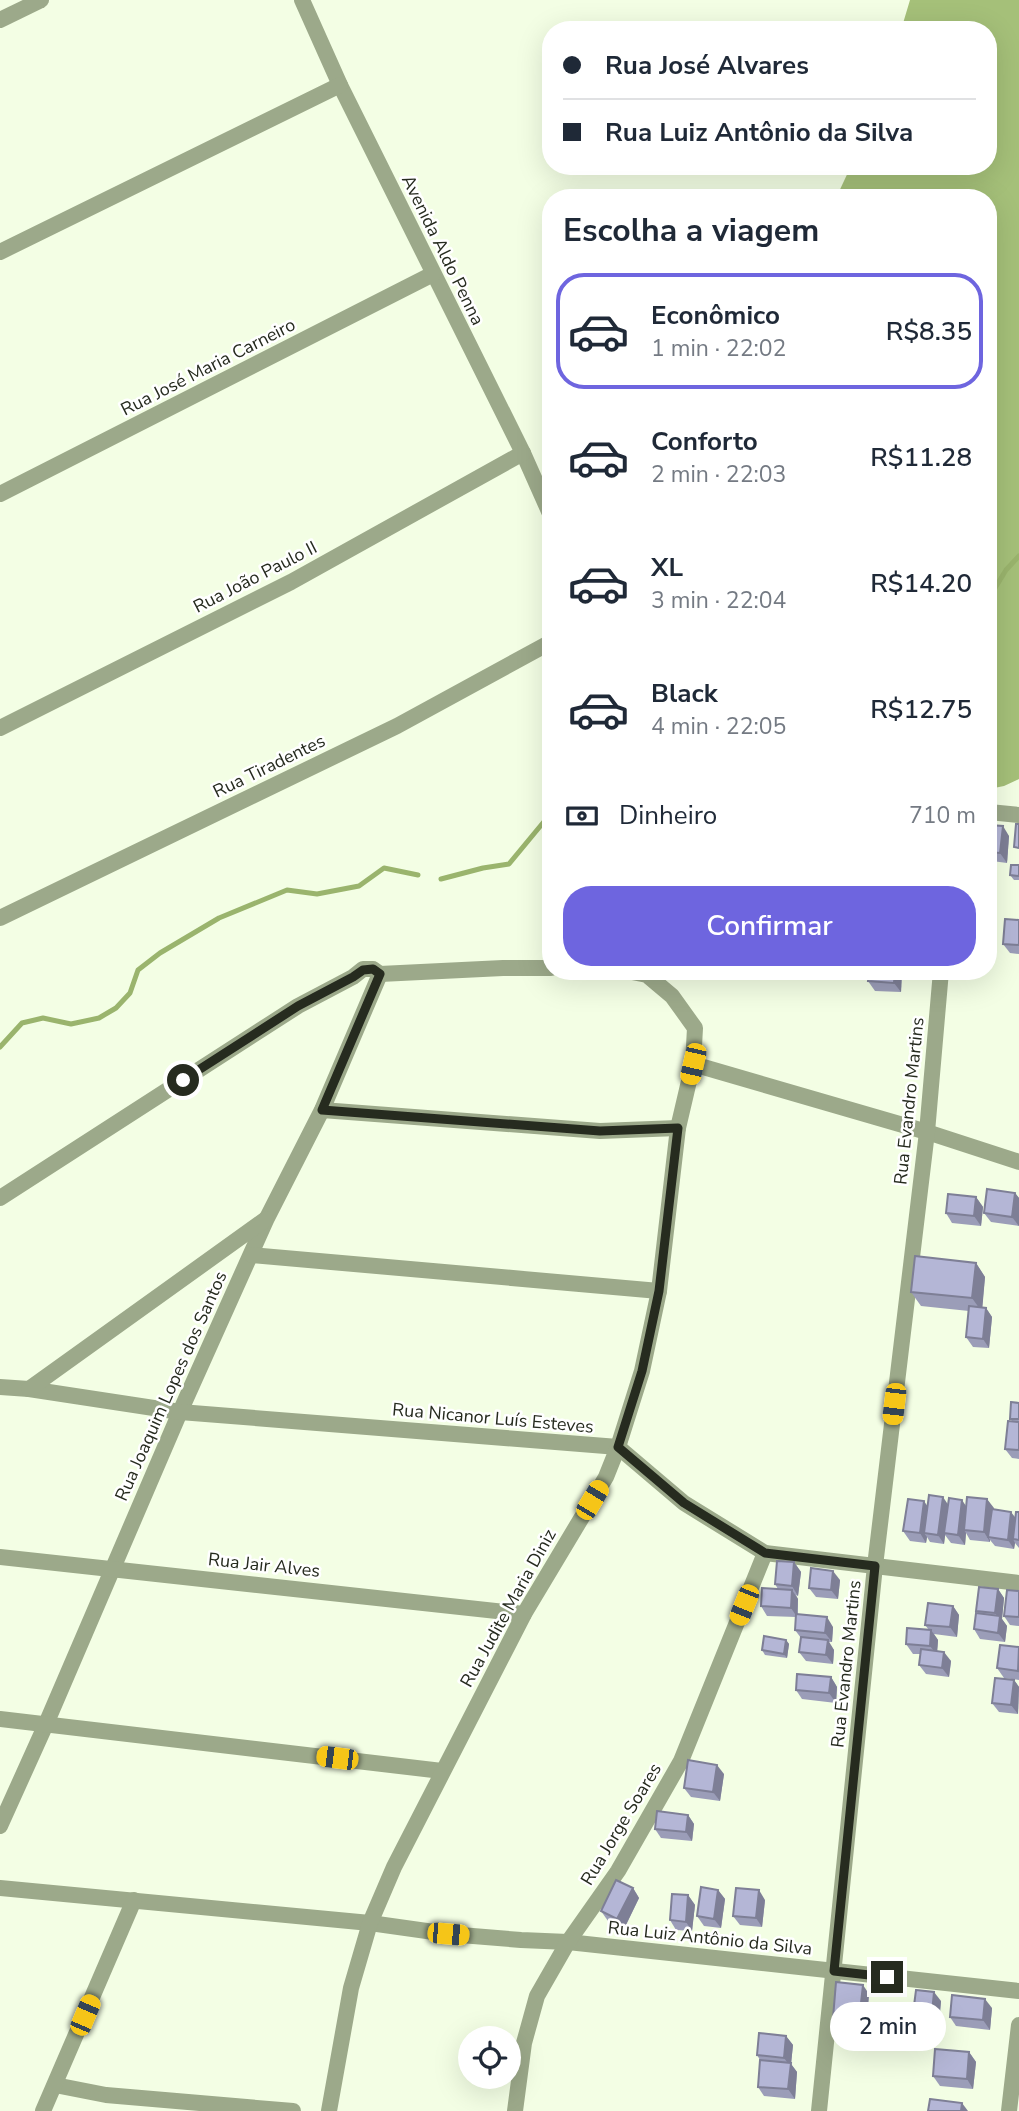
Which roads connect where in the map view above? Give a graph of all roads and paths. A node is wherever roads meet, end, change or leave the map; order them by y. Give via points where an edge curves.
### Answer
1 (41, 0) edge
2 (302, 0) edge
3 (0, 20) edge
4 (340, 85) junction
5 (0, 252) edge
6 (432, 274) junction
7 (523, 453) junction
8 (0, 494) edge
9 (542, 496) edge
10 (542, 647) edge
11 (0, 728) edge
12 (997, 814) edge
13 (1019, 815) edge
14 (0, 918) edge
15 (542, 968) edge
16 (376, 971) junction
17 (653, 980) edge
18 (940, 980) edge
19 (693, 1064) junction
20 (322, 1110) junction
21 (678, 1128) junction
22 (927, 1132) junction
23 (1019, 1162) edge
24 (0, 1198) edge
25 (267, 1218) junction
26 (252, 1255) junction
27 (659, 1291) junction
28 (0, 1387) edge
29 (29, 1389) junction
30 (180, 1412) junction
31 (618, 1447) junction
32 (765, 1553) junction
33 (0, 1557) edge
34 (875, 1566) junction
35 (112, 1567) junction
36 (1019, 1583) edge
37 (524, 1614) junction
38 (0, 1719) edge
39 (46, 1724) junction
40 (442, 1771) junction
41 (0, 1826) edge
42 (0, 1888) edge
43 (134, 1900) junction
44 (370, 1923) junction
45 (568, 1942) junction
46 (834, 1971) junction
47 (1019, 1991) edge
48 (1019, 2025) edge
49 (55, 2084) junction
50 (43, 2111) edge
51 (293, 2111) edge
52 (329, 2111) edge
53 (515, 2111) edge
54 (819, 2111) edge
55 (1009, 2111) edge

1 - 3 street
2 - 4 street, Avenida Aldo Penna
4 - 5 street
4 - 6 street, Avenida Aldo Penna
6 - 7 street, Avenida Aldo Penna
6 - 8 street, Rua José Maria Carneiro
7 - 9 street, Avenida Aldo Penna
7 - 11 street, Rua João Paulo II via 291,582
10 - 14 street, Rua Tiradentes via 397,726
12 - 13 street
15 - 16 street
16 - 20 street, Rua Joaquim Lopes dos Santos
16 - 24 street via 363,970 298,1006
17 - 19 street, Rua Judite Maria Diniz via 672,996 695,1028
18 - 22 street, Rua Evandro Martins
19 - 21 street, Rua Judite Maria Diniz
19 - 22 street
20 - 21 street via 600,1131
20 - 25 street, Rua Joaquim Lopes dos Santos
21 - 27 street, Rua Judite Maria Diniz
22 - 23 street
22 - 34 street, Rua Evandro Martins
25 - 26 street, Rua Joaquim Lopes dos Santos
25 - 29 street
26 - 27 street
26 - 30 street, Rua Joaquim Lopes dos Santos
27 - 31 street, Rua Judite Maria Diniz via 642,1371
28 - 29 street, Rua Nicanor Luís Esteves
29 - 30 street, Rua Nicanor Luís Esteves
30 - 31 street, Rua Nicanor Luís Esteves
30 - 35 street, Rua Joaquim Lopes dos Santos
31 - 32 street via 684,1503
31 - 37 street, Rua Judite Maria Diniz via 606,1477
32 - 34 street
32 - 45 street, Rua Jorge Soares via 681,1761 618,1871
33 - 35 street, Rua Jair Alves
34 - 36 street
34 - 46 street, Rua Evandro Martins
35 - 37 street, Rua Jair Alves
35 - 39 street, Rua Joaquim Lopes dos Santos
37 - 40 street, Rua Judite Maria Diniz
38 - 39 street
39 - 40 street
39 - 41 street, Rua Joaquim Lopes dos Santos
40 - 44 street, Rua Judite Maria Diniz
42 - 43 street, Rua Luiz Antônio da Silva
43 - 44 street, Rua Luiz Antônio da Silva
43 - 49 street
44 - 45 street, Rua Luiz Antônio da Silva
44 - 52 street, Rua Judite Maria Diniz via 351,1988
45 - 46 street, Rua Luiz Antônio da Silva
45 - 53 street, Rua Jorge Soares via 537,1996 524,2043
46 - 47 street, Rua Luiz Antônio da Silva
46 - 54 street, Rua Evandro Martins
48 - 55 street
49 - 50 street
49 - 51 street via 106,2095

